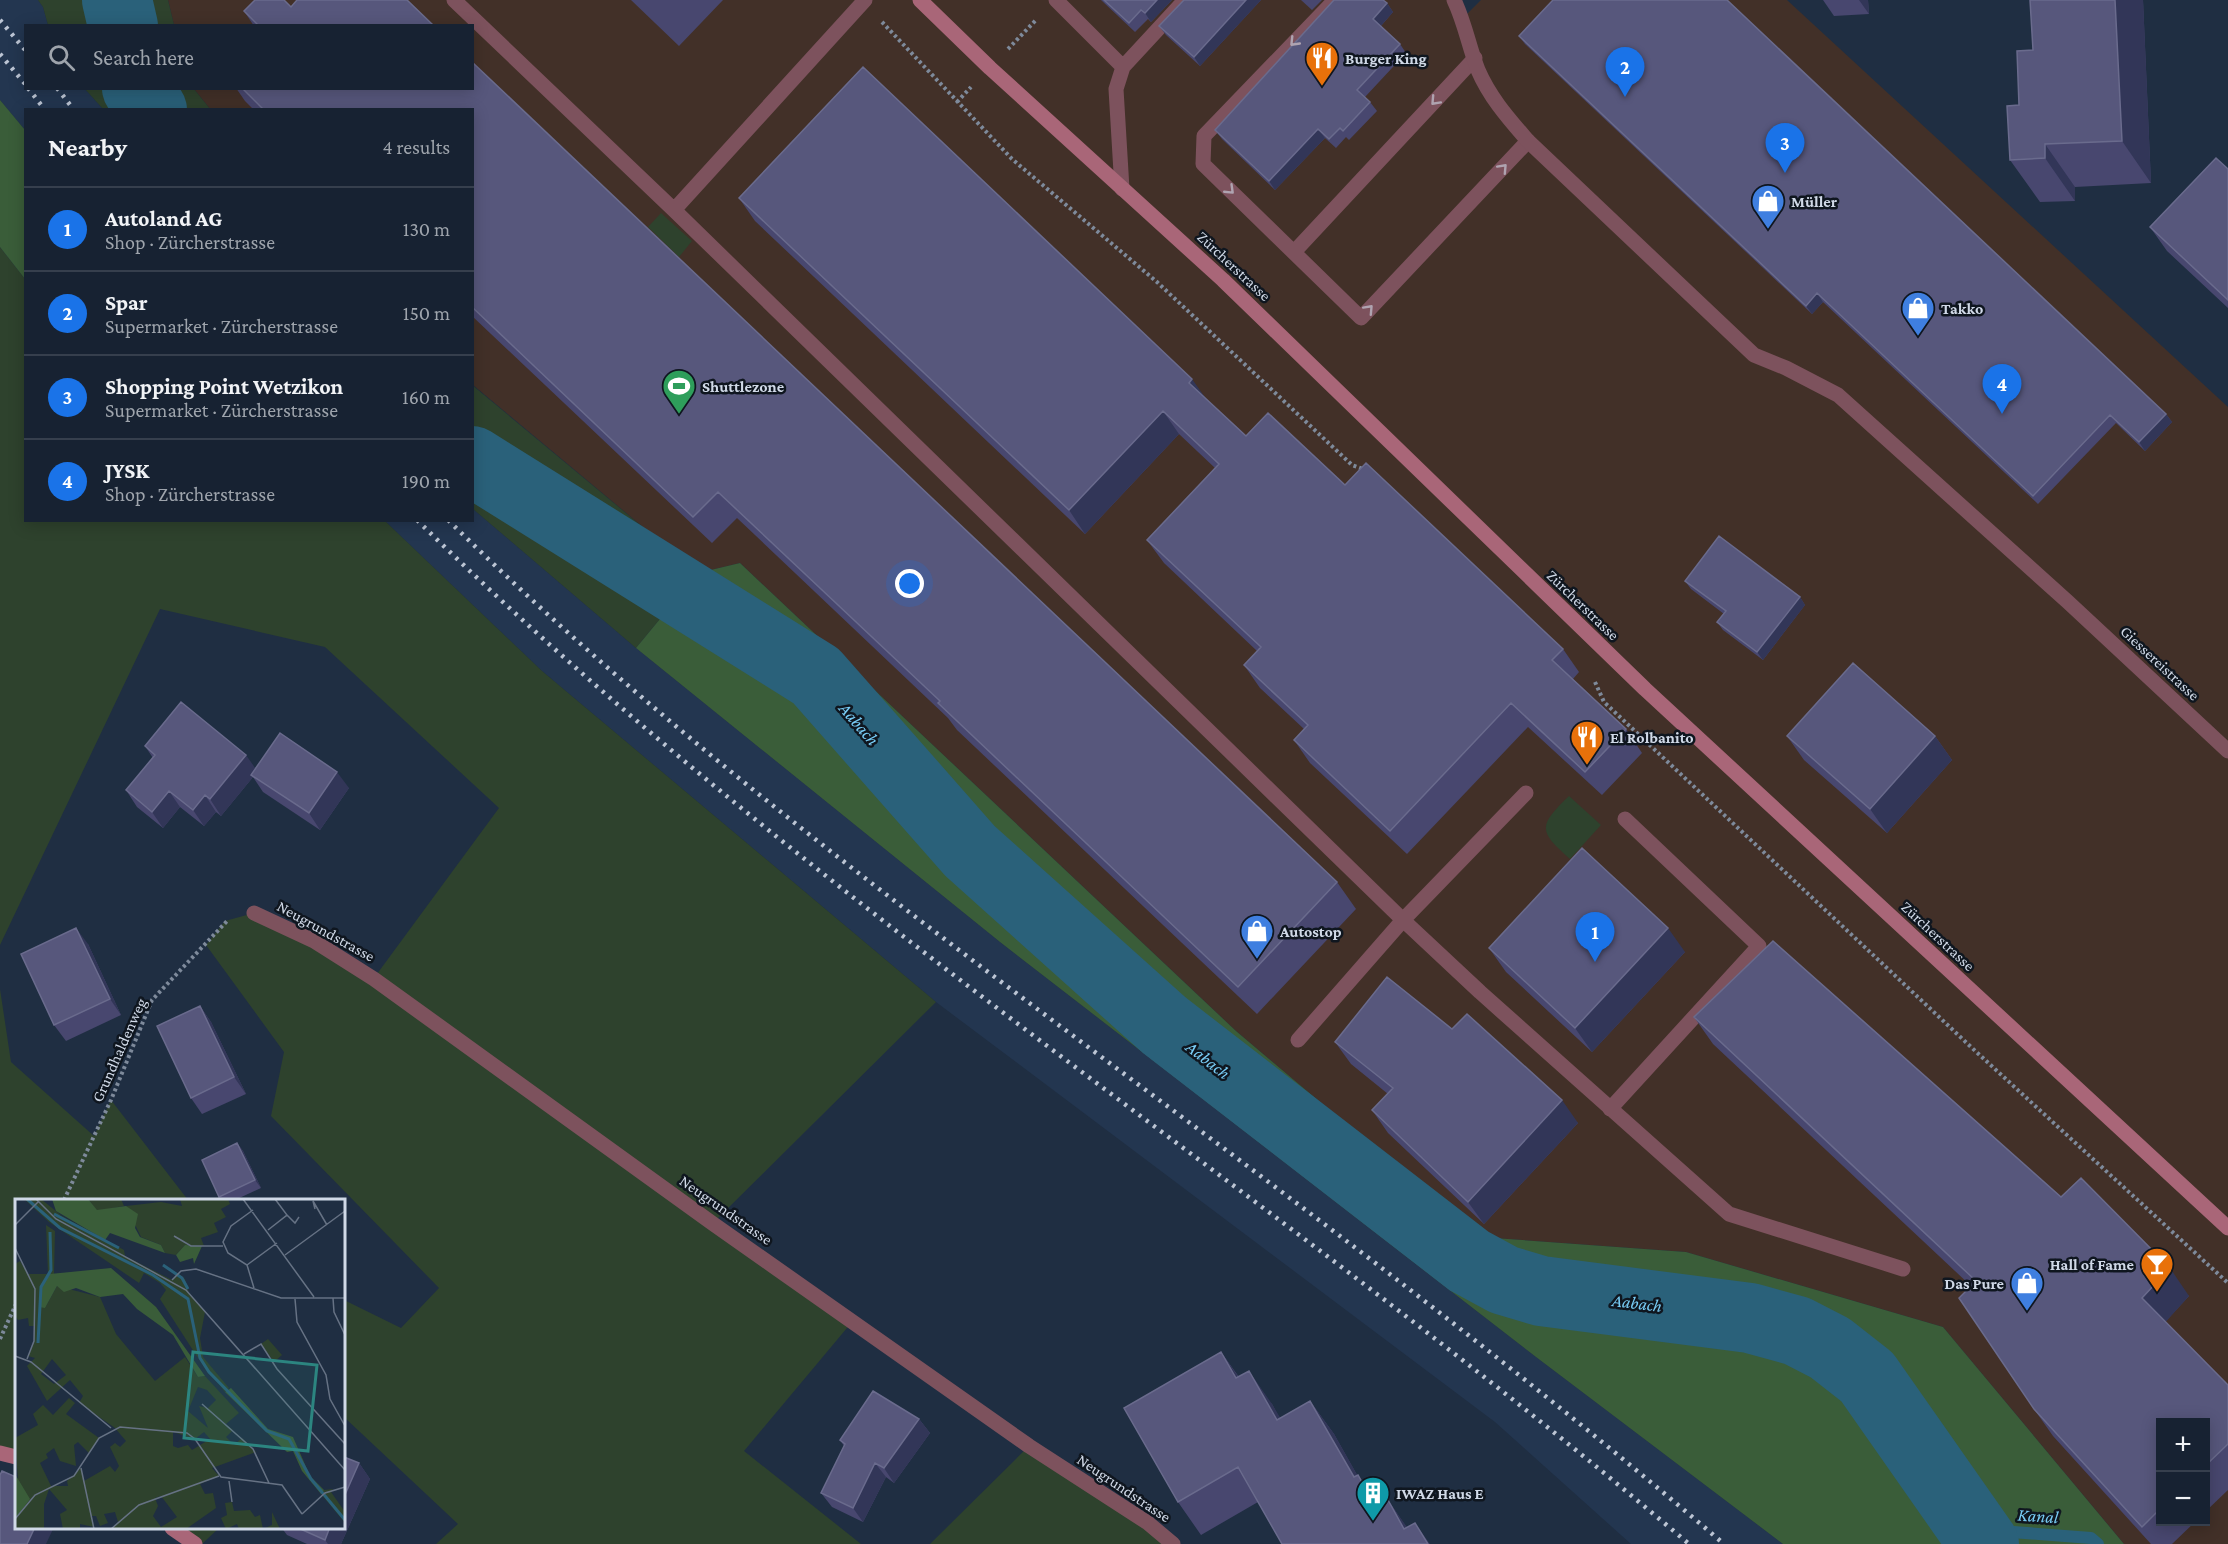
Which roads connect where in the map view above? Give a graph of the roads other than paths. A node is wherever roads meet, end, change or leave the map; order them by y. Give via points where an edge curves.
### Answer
1 (454, 0) edge
2 (920, 0) edge
3 (1056, 0) edge
4 (1185, 0) edge
5 (1335, 0) edge
6 (1454, 0) edge
7 (864, 1) edge
8 (1475, 58) junction
9 (1123, 67) junction
10 (1528, 141) junction
11 (1122, 189) junction
12 (674, 210) junction
13 (1294, 252) junction
14 (2228, 751) edge
15 (1526, 794) dead end
16 (1625, 819) dead end
17 (254, 913) road end
18 (1403, 920) junction
19 (1298, 1040) dead end
20 (1610, 1109) junction
21 (2228, 1228) edge
22 (1904, 1269) dead end
23 (0, 1453) edge
24 (15, 1457) edge
25 (175, 1529) edge
26 (195, 1544) edge
27 (1173, 1544) edge

1 - 12 street
2 - 11 main road, Zürcherstrasse
3 - 9 street
4 - 9 street
5 -> 13 street via 1204,136 1203,164
6 - 8 street
7 - 12 street
8 - 10 street via 1498,106
8 -> 13 street
9 - 11 street via 1116,89
13 -> 10 street via 1361,318
10 - 14 street, Giessereistrasse via 1754,355 1838,395
11 - 21 main road, Zürcherstrasse via 1223,280 1645,689
12 - 18 street
15 - 18 street
16 - 20 street via 1759,946
17 - 27 street, Neugrundstrasse via 314,941 374,979 712,1223
18 - 19 street
18 - 20 street
20 - 22 street via 1729,1214
23 - 24 main road
25 - 26 main road

